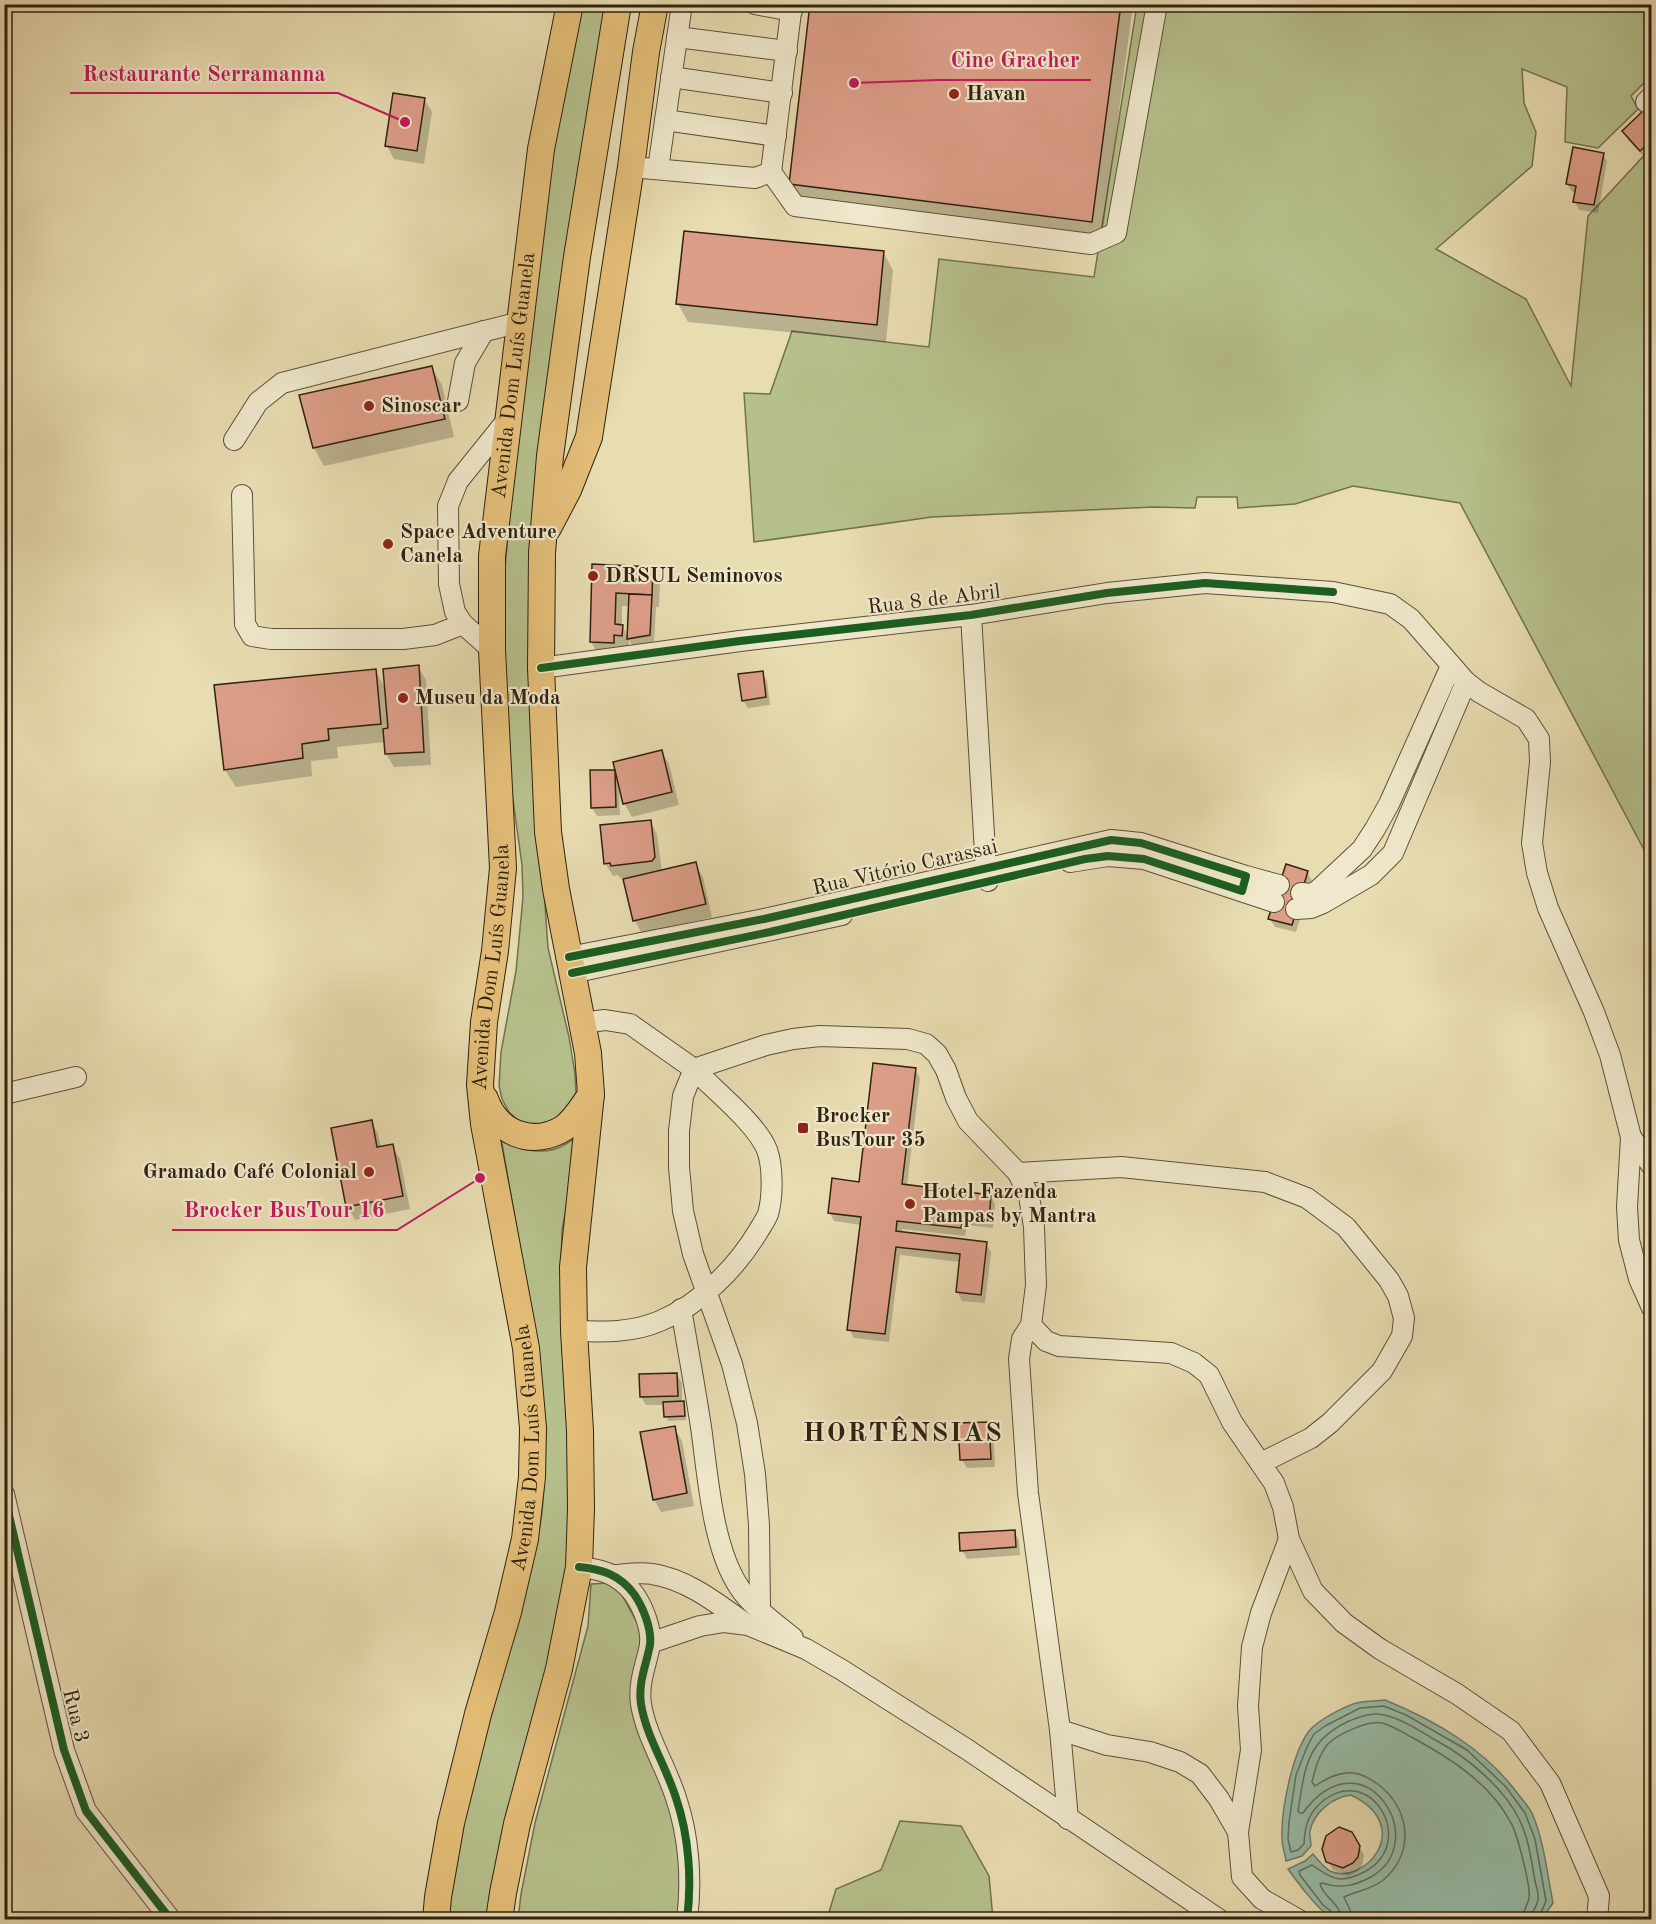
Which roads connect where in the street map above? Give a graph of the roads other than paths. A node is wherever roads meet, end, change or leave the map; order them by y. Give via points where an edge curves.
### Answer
1 (570, 4) edge
2 (618, 4) edge
3 (655, 4) edge
4 (682, 4) edge
5 (755, 4) edge
6 (1157, 4) edge
7 (792, 8) edge
8 (677, 37) junction
9 (786, 51) junction
10 (671, 77) junction
11 (782, 93) junction
12 (665, 120) junction
13 (776, 136) junction
14 (631, 167) junction
15 (658, 169) junction
16 (771, 172) junction
17 (584, 210) junction
18 (520, 322) junction
19 (484, 331) junction
20 (458, 401) dead end
21 (508, 419) junction
22 (234, 440) dead end
23 (242, 495) dead end
24 (543, 538) junction
25 (971, 615) junction
26 (463, 624) junction
27 (492, 650) junction
28 (1451, 666) junction
29 (541, 668) junction
30 (1466, 682) junction
31 (1375, 829) junction
32 (1399, 839) junction
33 (987, 875) junction
34 (1276, 893) dead end
35 (570, 965) junction
36 (582, 1023) junction
37 (694, 1069) junction
38 (76, 1077) dead end
39 (480, 1085) junction
40 (4, 1094) edge
41 (591, 1094) junction
42 (1631, 1137) junction
43 (1652, 1166) edge
44 (1018, 1173) junction
45 (707, 1292) junction
46 (1652, 1308) edge
47 (681, 1309) junction
48 (1032, 1325) junction
49 (574, 1331) junction
50 (1261, 1463) junction
51 (4, 1494) edge
52 (1289, 1539) junction
53 (579, 1568) junction
54 (615, 1575) junction
55 (760, 1609) junction
56 (748, 1625) junction
57 (650, 1643) junction
58 (806, 1650) junction
59 (1060, 1730) junction
60 (1068, 1819) junction
61 (1238, 1832) junction
62 (171, 1920) edge
63 (436, 1920) edge
64 (500, 1920) edge
65 (687, 1920) edge
66 (1220, 1920) edge
67 (1299, 1920) edge
68 (1597, 1920) edge

1 - 18 main road, Avenida Dom Luís Guanela via 541,149
2 - 17 main road
3 - 14 main road
4 - 8 street
5 - 7 street
6 - 16 street via 1116,233 1091,244 795,206
7 - 9 street
8 - 9 street
8 - 10 street
9 - 11 street
10 - 11 street
10 - 12 street
11 - 13 street
12 - 13 street
12 - 15 street
13 - 16 street
14 - 15 street
14 - 17 main road
14 - 24 main road via 589,437
15 - 16 street via 755,178
17 - 24 main road via 550,456
18 - 19 street
18 - 21 main road, Avenida Dom Luís Guanela
19 - 20 street via 465,363
19 - 22 street via 282,383 258,402
21 - 26 street via 458,481 448,506 449,584 455,612
21 - 27 main road, Avenida Dom Luís Guanela via 492,556
23 - 26 street via 245,624 252,636 403,639 435,635
24 - 29 main road
25 - 28 street, Rua 8 de Abril via 1107,593 1205,583 1333,592 1390,604 1411,619
25 - 29 street, Rua 8 de Abril
25 - 33 street
26 - 27 street
27 - 39 main road, Avenida Dom Luís Guanela via 503,868
28 - 30 street, Rua 8 de Abril
28 - 31 street
29 - 35 main road via 548,831
30 - 32 street
30 - 42 street, Rua 8 de Abril via 1526,719 1539,739 1532,843 1537,873 1610,1055
31 - 32 street
31 - 32 street via 1362,849 1317,891 1299,901 1311,908 1371,875 1393,853
33 - 34 street, Rua Vitório Carassai via 1127,856
33 - 35 street, Rua Vitório Carassai via 770,932
35 - 36 main road
36 - 37 street via 605,1020 630,1024
36 - 41 main road
37 - 44 street via 793,1038 908,1039 926,1044 946,1070 968,1121
37 - 45 street via 683,1096 679,1167 683,1211
37 - 45 street via 752,1128 767,1150 772,1182 768,1215 746,1251
38 - 40 street
39 - 41 main road via 494,1119 508,1131 528,1137 565,1127
39 - 63 main road, Avenida Dom Luís Guanela via 526,1348 533,1428 532,1477 525,1539 451,1823
41 - 49 main road via 575,1238
42 - 43 street
42 - 46 street via 1629,1240 1639,1279
44 - 48 street via 1029,1196 1034,1227 1036,1285
44 - 50 street via 1121,1167 1265,1182 1307,1198 1346,1227 1398,1296 1404,1318 1402,1336 1382,1371 1330,1423 1311,1438
45 - 47 street
45 - 55 street via 747,1423 759,1525
47 - 49 street via 638,1329 611,1333
47 - 55 street via 725,1560 740,1588
48 - 50 street via 1046,1341 1059,1346 1171,1353 1194,1363 1209,1376 1232,1422
48 - 59 street via 1022,1339 1019,1359 1028,1494
49 - 53 main road via 580,1453
50 - 52 street via 1283,1507
51 - 62 street, Rua 3 via 64,1750 86,1811
52 - 61 street via 1252,1647 1248,1706 1251,1750
52 - 68 street via 1313,1591 1344,1623 1511,1731 1551,1783 1599,1896
53 - 54 street
53 - 64 main road via 559,1669 518,1824
54 - 56 street via 651,1573 676,1580
54 - 57 street via 634,1594 647,1621
55 - 58 street
56 - 57 street via 724,1622 700,1626
56 - 58 street
57 - 65 street via 640,1685 641,1705 676,1799 686,1842 690,1899
58 - 60 street via 968,1750
59 - 60 street
59 - 61 street via 1107,1745 1150,1752 1200,1774
60 - 66 street
61 - 67 street via 1242,1877 1262,1899

